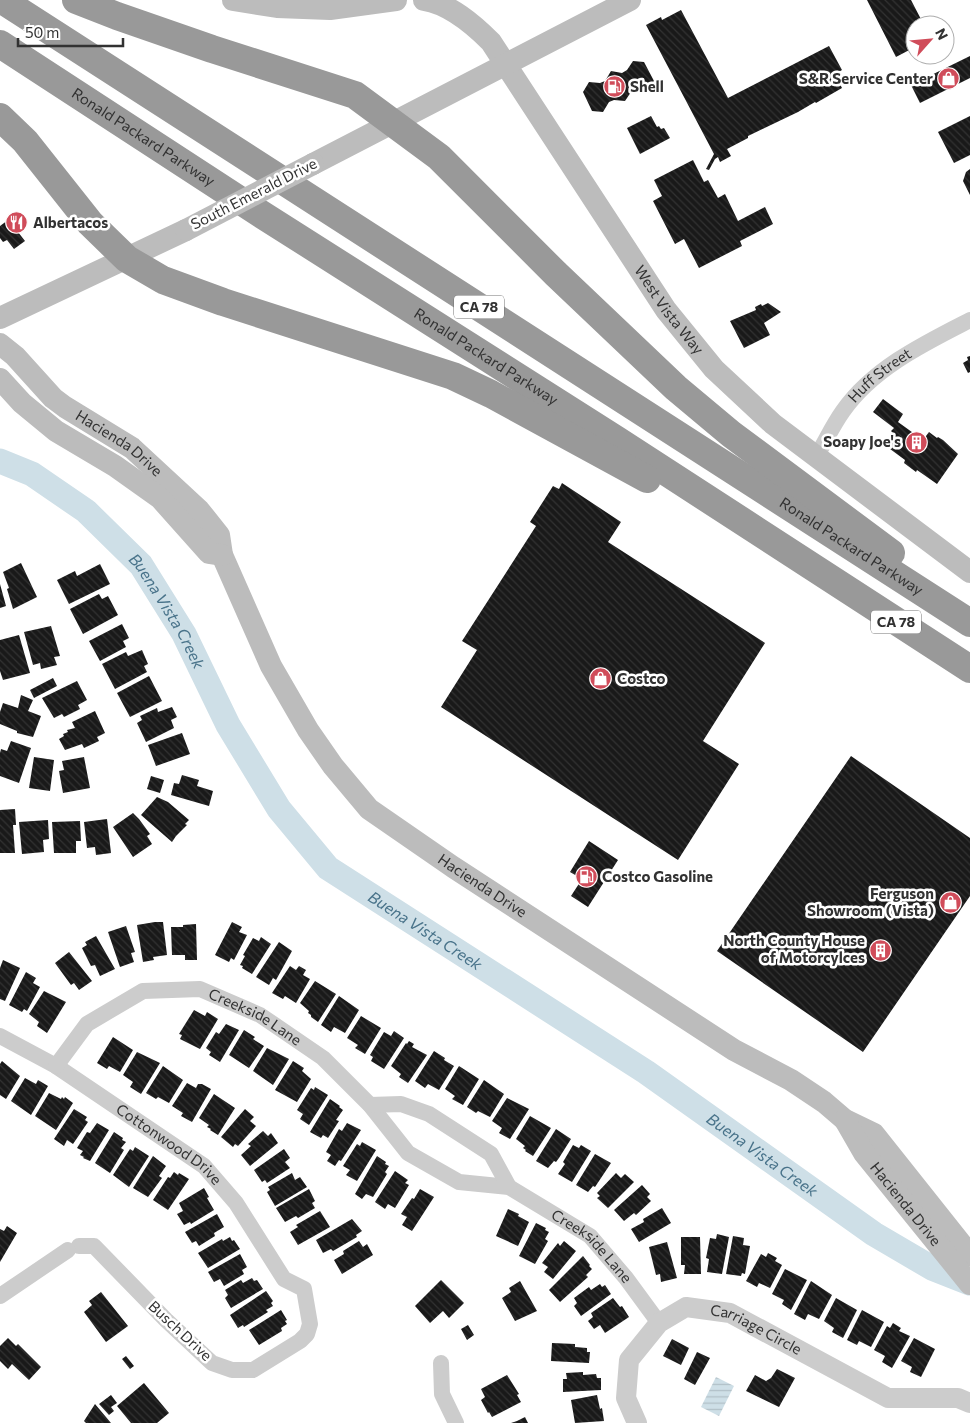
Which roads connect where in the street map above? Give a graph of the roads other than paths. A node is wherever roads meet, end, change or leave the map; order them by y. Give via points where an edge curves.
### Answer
1 (2, 0) edge
2 (76, 0) edge
3 (233, 0) edge
4 (396, 0) edge
5 (424, 0) edge
6 (630, 0) edge
7 (0, 44) edge
8 (506, 65) junction
9 (0, 117) edge
10 (392, 123) junction
11 (126, 259) junction
12 (0, 318) edge
13 (970, 320) edge
14 (0, 344) edge
15 (0, 379) edge
16 (816, 458) junction
17 (222, 555) junction
18 (970, 572) edge
19 (823, 574) junction
20 (963, 619) edge
21 (970, 669) edge
22 (0, 1036) edge
23 (56, 1066) junction
24 (370, 1105) junction
25 (902, 1184) junction
26 (509, 1187) junction
27 (970, 1255) edge
28 (970, 1284) edge
29 (304, 1289) joint
30 (0, 1296) edge
31 (659, 1323) junction
32 (441, 1363) dead end
33 (966, 1395) edge
34 (456, 1423) edge
35 (637, 1423) edge

1 - 20 highway, Ronald Packard Parkway / CA 78
2 - 10 highway via 355,96
3 - 4 main road via 277,8 330,9
5 - 8 main road, West Vista Way via 447,8 474,26 491,42
6 - 8 main road, South Emerald Drive
7 - 19 highway, Ronald Packard Parkway / CA 78
8 - 10 main road, South Emerald Drive
8 - 16 main road, West Vista Way via 666,310 714,369 773,424
9 - 11 highway via 25,141 90,223
10 - 11 main road, South Emerald Drive, bridge
10 - 20 highway via 439,158 676,388 731,434 887,549
11 - 12 main road, South Emerald Drive
11 - 19 highway via 163,280 223,302 454,376
13 - 16 street, Huff Street via 915,349 869,382 843,410
14 - 17 main road, Hacienda Drive via 53,398 132,448 173,485 219,535
15 - 17 main road, Hacienda Drive via 22,403 56,431 115,466 160,498 209,553
16 - 18 main road, West Vista Way
17 - 25 main road, Hacienda Drive via 270,663 303,722 333,766 369,809 734,1050 791,1080 845,1120 874,1134
19 - 21 highway, Ronald Packard Parkway / CA 78
22 - 23 street, Cottonwood Drive
23 - 24 street, Creekside Lane via 87,1024 143,991 200,989 260,1015 291,1036 323,1058
23 - 29 street, Cottonwood Drive via 204,1166 236,1204 284,1279
24 - 26 street, Creekside Lane via 408,1153 459,1182
24 - 26 street via 401,1104 429,1114 491,1154
25 - 27 main road, Hacienda Drive
25 - 28 main road, Hacienda Drive
26 - 31 street, Creekside Lane via 590,1236
29 - 30 street, Busch Drive via 310,1324 307,1334 253,1370 232,1370 212,1363 94,1246 74,1248
31 - 33 street, Carriage Circle via 686,1307 730,1313 888,1398
31 - 35 street, Carriage Circle via 629,1360 626,1398
32 - 34 street via 442,1394

